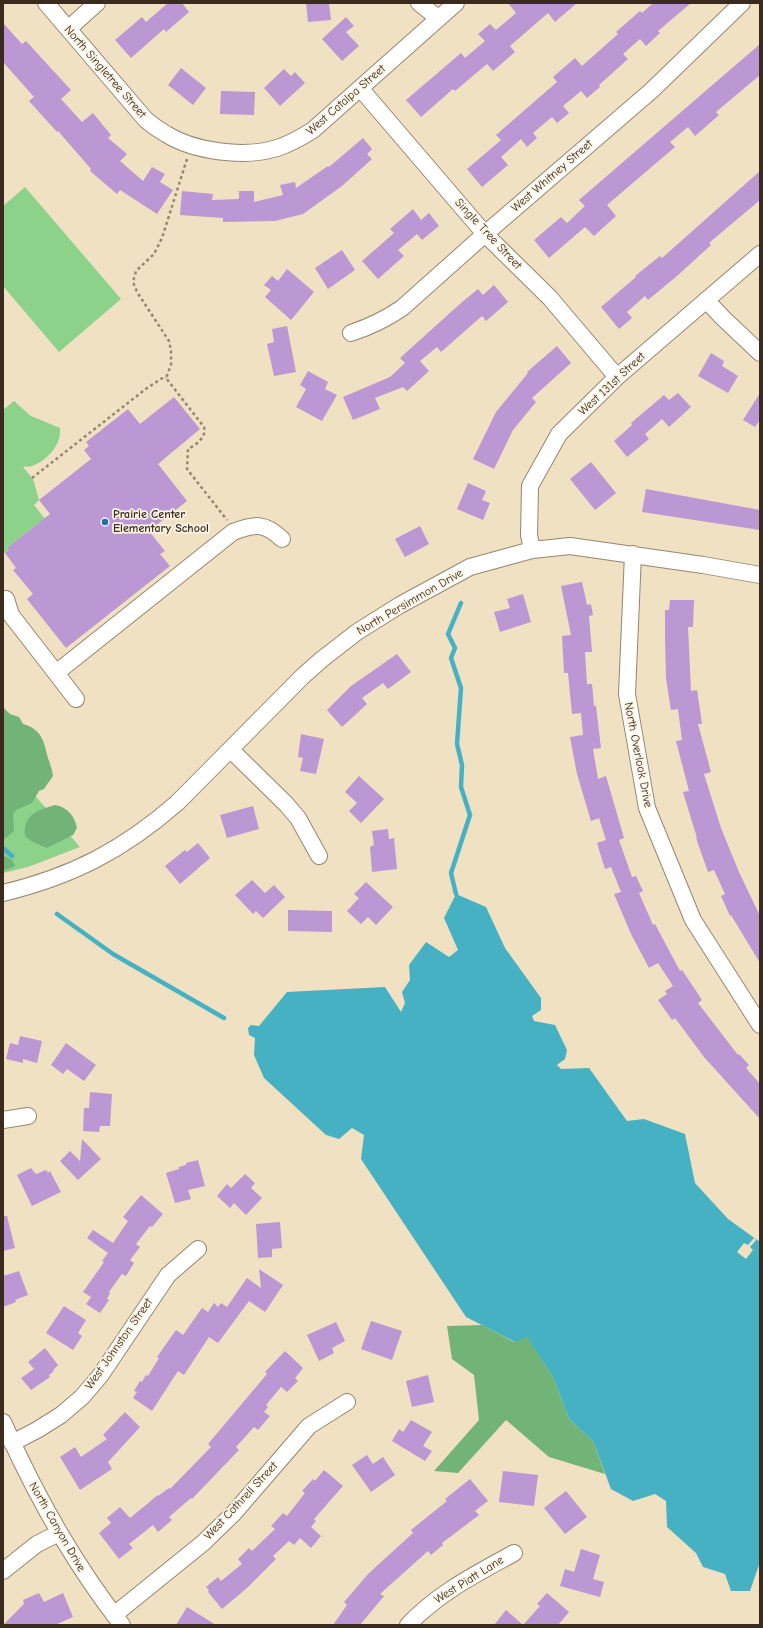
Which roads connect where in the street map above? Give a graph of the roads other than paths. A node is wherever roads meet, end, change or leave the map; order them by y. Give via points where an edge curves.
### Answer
1 (46, 3) edge
2 (97, 3) edge
3 (419, 3) edge
4 (456, 3) edge
5 (742, 3) edge
6 (438, 18) junction
7 (68, 29) junction
8 (360, 88) junction
9 (192, 146) joint
10 (485, 234) junction
11 (760, 254) edge
12 (706, 300) junction
13 (351, 333) dead end
14 (760, 353) edge
15 (618, 377) junction
16 (282, 539) dead end
17 (532, 550) junction
18 (632, 554) junction
19 (760, 575) edge
20 (6, 599) dead end
21 (56, 673) junction
22 (76, 699) dead end
23 (231, 750) junction
24 (319, 856) dead end
25 (3, 893) edge
26 (760, 1025) edge
27 (28, 1116) dead end
28 (3, 1120) edge
29 (198, 1249) dead end
30 (347, 1402) dead end
31 (3, 1422) edge
32 (12, 1443) junction
33 (59, 1533) junction
34 (514, 1553) dead end
35 (3, 1571) edge
36 (118, 1620) edge
37 (408, 1625) edge

1 - 7 street, North Singletree Street
2 - 7 street
3 - 6 street
4 - 6 street, West Catalpa Street
5 - 10 street, West Whitney Street via 651,91
6 - 8 street, West Catalpa Street
7 - 9 street, North Singletree Street via 146,120 167,135
8 - 9 street, West Catalpa Street via 313,130 276,149 248,153 220,152
8 - 10 street, Single Tree Street
10 - 13 street, West Whitney Street via 402,308 388,318
10 - 15 street, Single Tree Street via 550,298
11 - 12 street, West 131st Street
12 - 14 street
12 - 15 street, West 131st Street
15 - 17 street, West 131st Street via 559,434 530,486 529,535
16 - 21 street via 264,527 247,527 233,532
17 - 18 street, North Persimmon Drive via 570,546
17 - 23 street, North Persimmon Drive via 470,568 400,605 357,632 303,676
18 - 19 street, North Persimmon Drive
18 - 26 street, North Overlook Drive via 627,694 647,808 693,920
20 - 21 street via 11,615
21 - 22 street
23 - 24 street via 298,818
23 - 25 street, North Persimmon Drive via 177,803 122,845 67,874
27 - 28 street
29 - 32 street, West Johnston Street via 168,1275 100,1376 82,1397 61,1416
30 - 36 street, West Cothrell Street via 309,1426 233,1514
31 - 32 street, North Canyon Drive
32 - 33 street, North Canyon Drive
33 - 35 street via 37,1544
33 - 36 street, North Canyon Drive
34 - 37 street, West Piatt Lane via 441,1595

